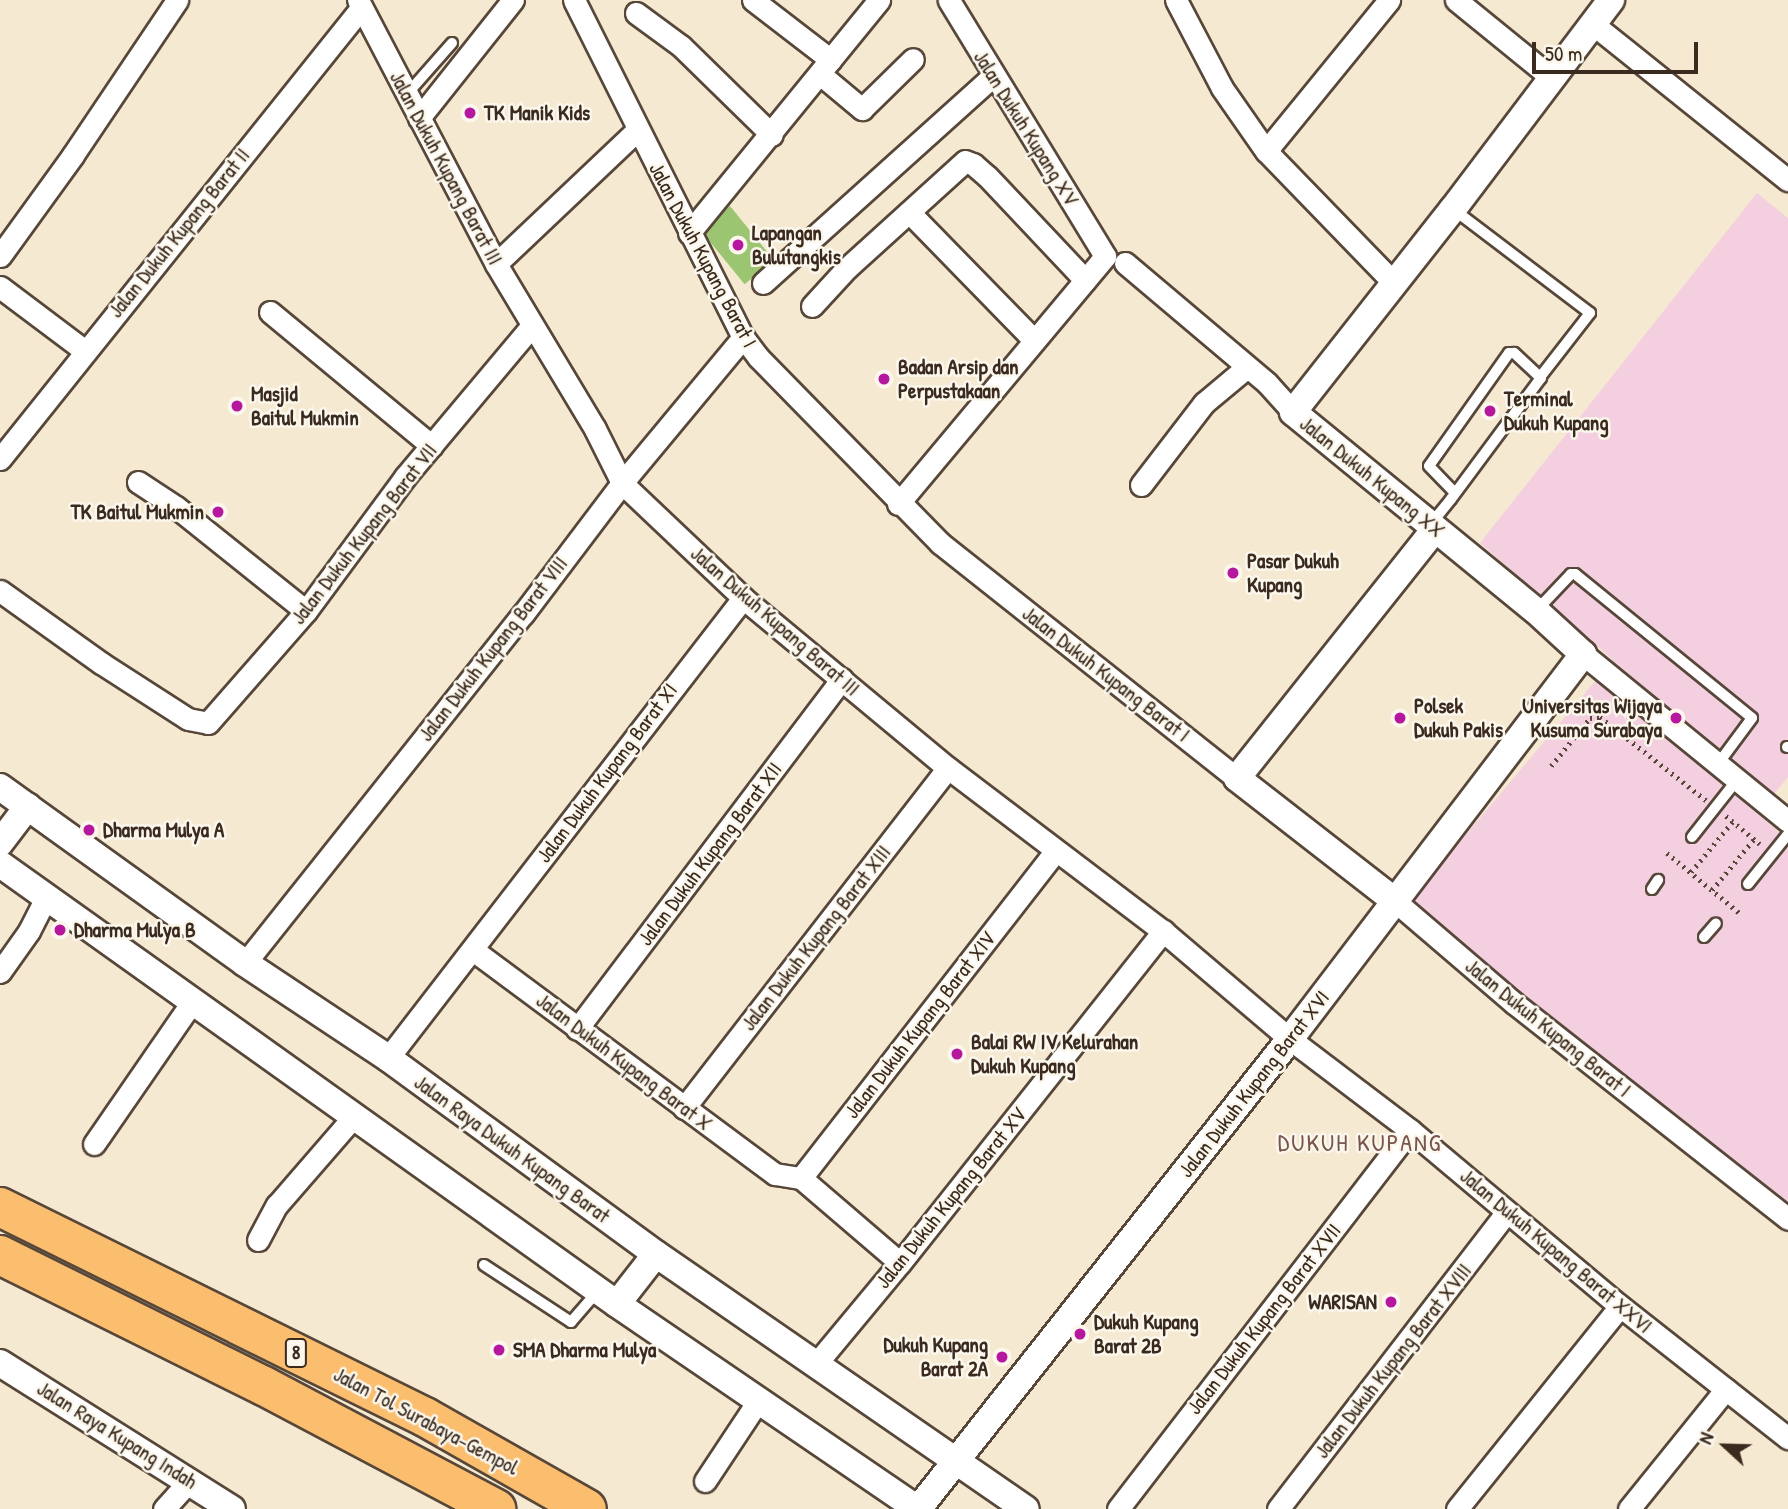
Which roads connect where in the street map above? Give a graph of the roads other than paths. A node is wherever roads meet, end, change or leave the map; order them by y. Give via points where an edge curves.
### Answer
1 (177, 0) edge
2 (513, 0) edge
3 (752, 0) edge
4 (880, 0) edge
5 (949, 0) edge
6 (1176, 0) edge
7 (1389, 0) edge
8 (1456, 0) edge
9 (1611, 0) edge
10 (577, 2) edge
11 (359, 4) edge
12 (636, 13) dead end
13 (1593, 24) junction
14 (452, 43) dead end
15 (913, 59) dead end
16 (825, 67) junction
17 (993, 76) junction
18 (1552, 78) junction
19 (407, 94) junction
20 (419, 118) junction
21 (636, 130) junction
22 (772, 135) junction
23 (1266, 151) junction
24 (1788, 180) edge
25 (1453, 209) junction
26 (909, 212) junction
27 (689, 233) junction
28 (0, 256) edge
29 (1115, 259) junction
30 (496, 264) junction
31 (1085, 280) junction
32 (763, 283) dead end
33 (1394, 283) junction
34 (0, 287) edge
35 (812, 306) dead end
36 (270, 312) dead end
37 (531, 327) junction
38 (743, 337) junction
39 (1034, 340) junction
40 (84, 350) junction
41 (1247, 367) junction
42 (1541, 376) junction
43 (1293, 412) junction
44 (432, 446) junction
45 (0, 459) edge
46 (138, 482) dead end
47 (622, 483) junction
48 (1141, 485) dead end
49 (1455, 493) junction
50 (898, 504) junction
51 (1433, 527) junction
52 (0, 591) edge
53 (743, 598) junction
54 (306, 611) junction
55 (1536, 611) junction
56 (1583, 654) junction
57 (842, 679) junction
58 (1718, 764) junction
59 (947, 768) junction
60 (1237, 778) junction
61 (1737, 780) junction
62 (0, 787) edge
63 (28, 806) junction
64 (1788, 821) edge
65 (1788, 834) edge
66 (1692, 837) dead end
67 (0, 843) edge
68 (1056, 851) junction
69 (0, 864) edge
70 (1748, 884) dead end
71 (46, 898) junction
72 (1395, 901) junction
73 (1716, 923) dead end
74 (1163, 931) junction
75 (1704, 937) dead end
76 (473, 950) junction
77 (245, 963) junction
78 (0, 972) edge
79 (192, 1002) junction
80 (578, 1029) junction
81 (1290, 1039) junction
82 (388, 1058) junction
83 (684, 1108) junction
84 (355, 1115) junction
85 (1410, 1130) junction
86 (94, 1144) dead end
87 (801, 1178) junction
88 (0, 1207) edge
89 (1507, 1212) junction
90 (1788, 1219) edge
91 (258, 1240) dead end
92 (656, 1254) junction
93 (0, 1255) edge
94 (900, 1263) junction
95 (484, 1265) dead end
96 (608, 1297) junction
97 (1620, 1306) junction
98 (0, 1363) edge
99 (816, 1364) junction
100 (1726, 1389) junction
101 (758, 1401) junction
102 (1788, 1438) edge
103 (955, 1459) junction
104 (190, 1480) junction
105 (705, 1481) dead end
106 (164, 1509) edge
107 (232, 1509) edge
108 (496, 1509) edge
109 (587, 1509) edge
110 (918, 1509) edge
111 (1026, 1509) edge
112 (1118, 1509) edge
113 (1278, 1509) edge
114 (1457, 1509) edge
115 (1629, 1509) edge

1 - 28 street
2 - 20 street
3 - 16 street
4 - 16 street
5 - 17 street, Jalan Dukuh Kupang XV
6 - 23 street via 1222,88
7 - 23 street
8 - 18 street
9 - 13 street, Jalan Dukuh Kupang XX
10 - 21 street, Jalan Dukuh Kupang Barat I
11 - 19 street, Jalan Dukuh Kupang Barat III
11 - 40 street, Jalan Dukuh Kupang Barat II
12 - 22 street via 681,46
13 - 18 street, Jalan Dukuh Kupang XX
13 - 24 street
14 - 19 lane
15 - 16 street via 862,109
16 - 22 street
17 - 29 street, Jalan Dukuh Kupang XV
17 - 32 street
18 - 25 street, Jalan Dukuh Kupang XX
19 - 20 street, Jalan Dukuh Kupang Barat III
20 - 30 street, Jalan Dukuh Kupang Barat III
21 - 27 street, Jalan Dukuh Kupang Barat I
21 - 30 street
22 - 27 street
23 - 33 street
25 - 33 street, Jalan Dukuh Kupang XX
25 - 42 lane via 1590,313
26 - 31 street via 969,162
26 - 35 street
26 - 39 street
27 - 38 street, Jalan Dukuh Kupang Barat I
29 - 31 street
29 - 41 street, Jalan Dukuh Kupang XV
30 - 37 street, Jalan Dukuh Kupang Barat III
31 - 39 street
33 - 43 street, Jalan Dukuh Kupang XX
34 - 40 street
36 - 44 street
37 - 44 street, Jalan Dukuh Kupang Barat VII
37 - 47 street, Jalan Dukuh Kupang Barat III via 595,429
38 - 47 street, Jalan Dukuh Kupang Barat VIII
38 - 50 street, Jalan Dukuh Kupang Barat I
39 - 50 street
40 - 45 street, Jalan Dukuh Kupang Barat II
41 - 43 street, Jalan Dukuh Kupang XV
41 - 48 street via 1204,403
42 - 49 lane
42 - 49 lane via 1509,353 1429,466
43 - 51 street, Jalan Dukuh Kupang XX
44 - 54 street, Jalan Dukuh Kupang Barat VII
46 - 54 street
47 - 53 street, Jalan Dukuh Kupang Barat III
47 - 77 street, Jalan Dukuh Kupang Barat VIII
49 - 51 lane
50 - 60 street, Jalan Dukuh Kupang Barat I via 940,543
51 - 55 street, Jalan Dukuh Kupang XX
51 - 60 street
52 - 54 street, Jalan Dukuh Kupang Barat VII via 188,719 208,723
53 - 57 street, Jalan Dukuh Kupang Barat III
53 - 76 street, Jalan Dukuh Kupang Barat XI
55 - 56 street, Jalan Dukuh Kupang XX
55 - 58 lane via 1575,574 1752,718
56 - 58 street, Jalan Dukuh Kupang XX
56 - 72 street, Jalan Dukuh Kupang Barat XVI
57 - 59 street, Jalan Dukuh Kupang Barat III
57 - 80 street, Jalan Dukuh Kupang Barat XII
58 - 61 street, Jalan Dukuh Kupang XX
59 - 68 street, Jalan Dukuh Kupang Barat III
59 - 83 street, Jalan Dukuh Kupang Barat XIII
60 - 72 street, Jalan Dukuh Kupang Barat I
61 - 64 street, Jalan Dukuh Kupang XX
61 - 66 lane
62 - 63 street, Jalan Raya Dukuh Kupang Barat
63 - 67 street
63 - 77 street, Jalan Raya Dukuh Kupang Barat
65 - 70 lane
68 - 74 street, Jalan Dukuh Kupang Barat III
68 - 87 street, Jalan Dukuh Kupang Barat XIV
69 - 71 street
71 - 78 street via 29,932
71 - 79 street
72 - 81 street, Jalan Dukuh Kupang Barat XVI
72 - 90 street, Jalan Dukuh Kupang Barat I via 1514,1003
73 - 75 lane
74 - 81 street, Jalan Dukuh Kupang Barat III
74 - 94 street, Jalan Dukuh Kupang Barat XV
76 - 80 street, Jalan Dukuh Kupang Barat X
76 - 82 street, Jalan Dukuh Kupang Barat XI
77 - 82 street, Jalan Raya Dukuh Kupang Barat
79 - 84 street
79 - 86 street
80 - 83 street, Jalan Dukuh Kupang Barat X
81 - 85 street, Jalan Dukuh Kupang Barat XXVI
81 - 103 street, Jalan Dukuh Kupang Barat XVI
82 - 92 street, Jalan Raya Dukuh Kupang Barat
83 - 87 street, Jalan Dukuh Kupang Barat X via 775,1174
84 - 91 street via 277,1205
84 - 96 street
85 - 89 street, Jalan Dukuh Kupang Barat XXVI
85 - 112 street, Jalan Dukuh Kupang Barat XVII
87 - 94 street
88 - 109 highway, Jalan Tol Surabaya–Gempol / 8 via 425,1417
89 - 97 street, Jalan Dukuh Kupang Barat XXVI
89 - 113 street, Jalan Dukuh Kupang Barat XVIII
92 - 96 street
92 - 99 street, Jalan Raya Dukuh Kupang Barat
93 - 108 highway, Jalan Tol Surabaya–Gempol / 8 via 264,1386
94 - 99 street, Jalan Dukuh Kupang Barat XV
95 - 96 lane via 571,1322
96 - 101 street
97 - 100 street, Jalan Dukuh Kupang Barat XXVI
97 - 114 street
98 - 104 street, Jalan Raya Kupang Indah
99 - 103 street, Jalan Raya Dukuh Kupang Barat
100 - 102 street, Jalan Dukuh Kupang Barat XXVI
100 - 115 street
101 - 105 street
101 - 110 street
103 - 110 street, Jalan Dukuh Kupang Barat XVI
103 - 111 street, Jalan Raya Dukuh Kupang Barat
104 - 106 street
104 - 107 street, Jalan Raya Kupang Indah

